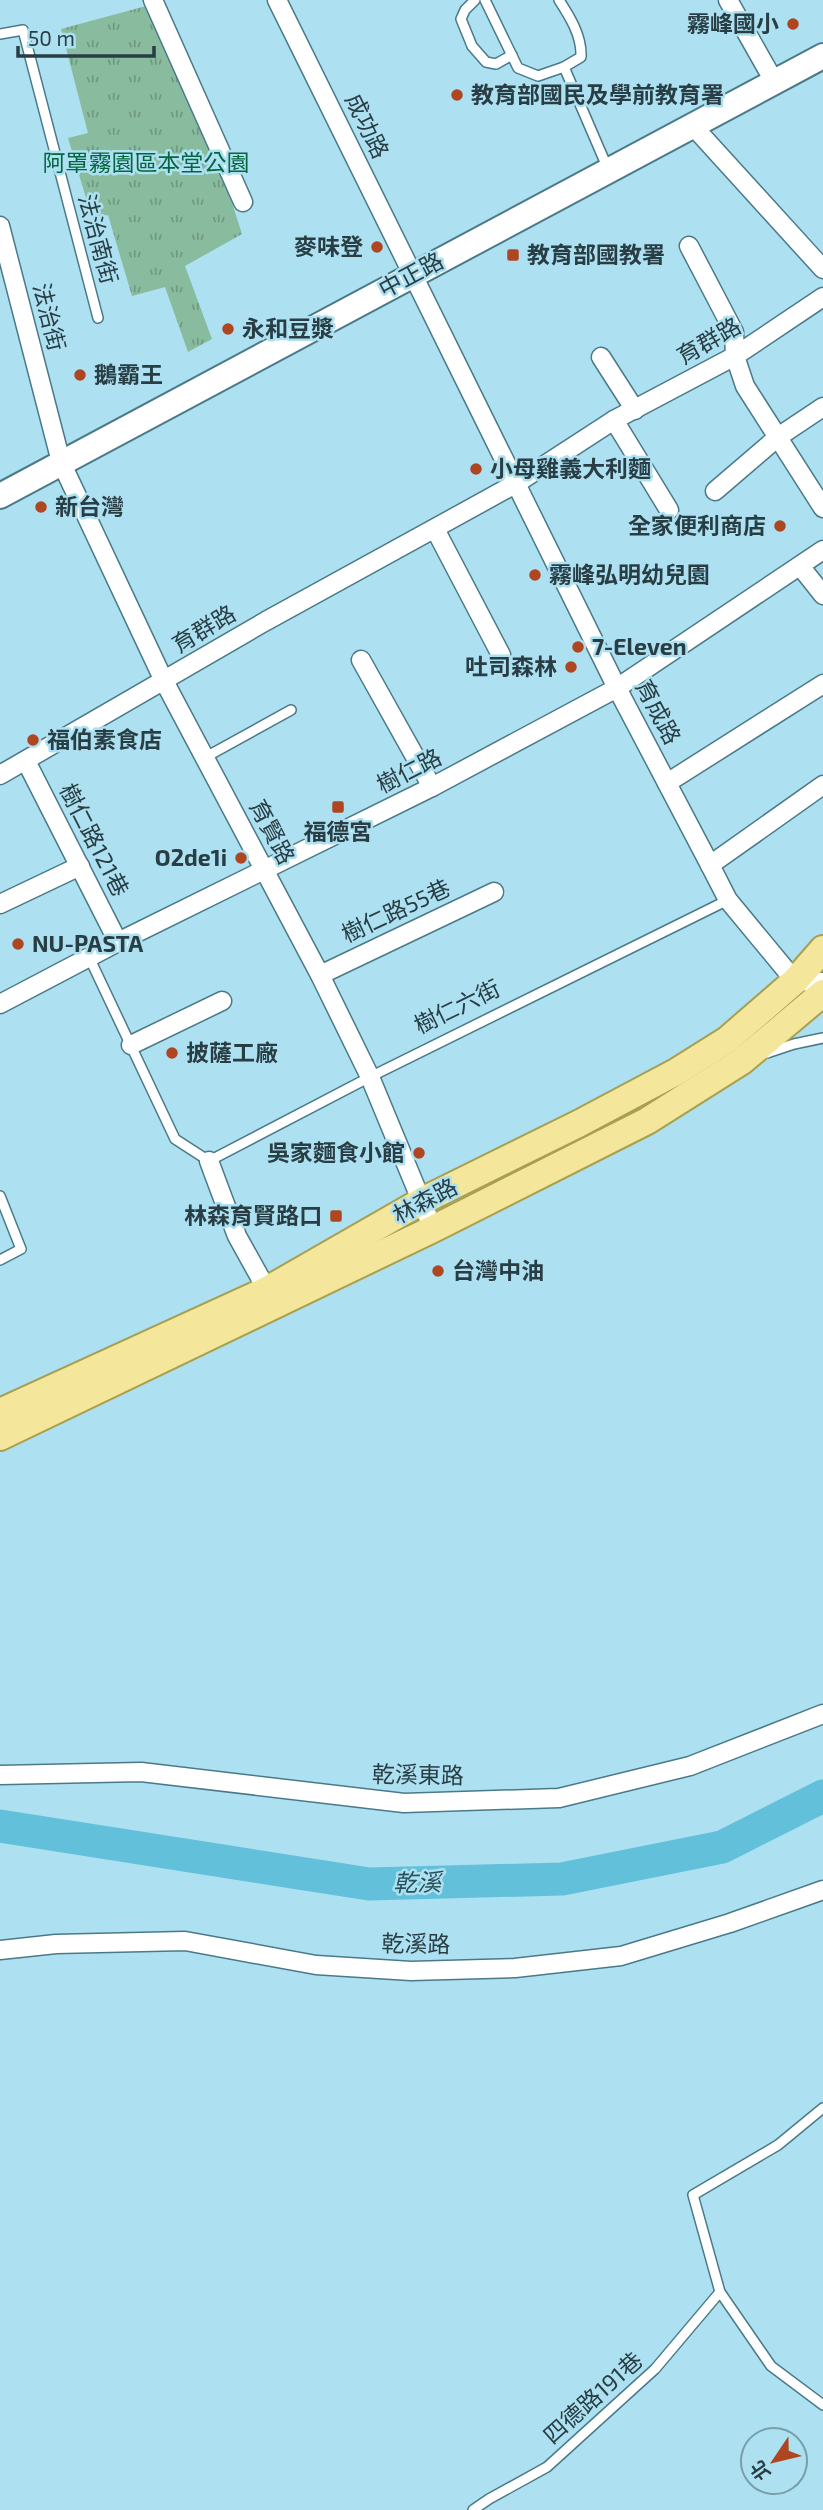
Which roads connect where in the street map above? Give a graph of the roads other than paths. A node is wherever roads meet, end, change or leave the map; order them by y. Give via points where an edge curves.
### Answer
1 (153, 0) edge
2 (277, 0) edge
3 (475, 0) edge
4 (485, 0) edge
5 (559, 0) edge
6 (728, 0) edge
7 (0, 34) edge
8 (512, 55) junction
9 (823, 56) edge
10 (564, 67) junction
11 (775, 83) junction
12 (694, 126) junction
13 (608, 171) junction
14 (243, 202) dead end
15 (0, 226) edge
16 (689, 246) dead end
17 (823, 268) edge
18 (412, 275) junction
19 (823, 298) edge
20 (98, 318) dead end
21 (735, 356) junction
22 (601, 357) dead end
23 (823, 408) edge
24 (635, 410) junction
25 (614, 420) junction
26 (778, 437) junction
27 (61, 462) junction
28 (517, 483) junction
29 (715, 491) dead end
30 (0, 496) edge
31 (823, 508) edge
32 (669, 510) dead end
33 (435, 529) junction
34 (823, 550) edge
35 (800, 566) junction
36 (823, 595) edge
37 (501, 655) dead end
38 (361, 660) dead end
39 (164, 681) junction
40 (823, 684) edge
41 (617, 688) junction
42 (290, 710) dead end
43 (204, 758) junction
44 (26, 761) junction
45 (0, 775) edge
46 (667, 783) junction
47 (823, 785) edge
48 (432, 787) junction
49 (80, 866) junction
50 (710, 866) junction
51 (264, 869) junction
52 (494, 892) dead end
53 (728, 900) junction
54 (0, 904) edge
55 (118, 942) junction
56 (823, 950) edge
57 (89, 957) junction
58 (320, 975) junction
59 (795, 981) junction
60 (823, 982) edge
61 (823, 993) edge
62 (222, 1001) dead end
63 (0, 1004) edge
64 (823, 1038) edge
65 (131, 1045) junction
66 (742, 1061) junction
67 (370, 1077) junction
68 (209, 1161) junction
69 (0, 1196) edge
70 (422, 1201) junction
71 (433, 1228) junction
72 (0, 1261) edge
73 (267, 1290) junction
74 (0, 1412) edge
75 (0, 1437) edge
76 (823, 1714) edge
77 (0, 1775) edge
78 (823, 1890) edge
79 (0, 1950) edge
80 (823, 2108) edge
81 (720, 2291) junction
82 (823, 2405) edge
83 (473, 2510) edge

1 - 14 street
2 - 18 street, 成功路
3 - 8 lane via 461,19 472,46 486,62 496,64
4 - 8 lane
5 - 10 lane via 582,45 581,57
6 - 11 street
7 - 20 lane, 法治南街 via 23,30
8 - 10 lane via 518,68 538,76
9 - 11 street, 中正路
10 - 13 lane
11 - 12 street, 中正路
12 - 13 street, 中正路
12 - 17 street
13 - 18 street, 中正路
15 - 27 street, 法治街
16 - 21 street via 734,332
18 - 27 street, 中正路
18 - 28 street, 育成路
19 - 21 street, 育群路
21 - 24 street, 育群路
21 - 26 street via 745,386
22 - 24 street
23 - 26 street
24 - 25 street, 育群路
25 - 28 street, 育群路
25 - 32 street
26 - 29 street
26 - 31 street
27 - 30 street, 中正路
27 - 39 street, 育賢路
28 - 33 street, 育群路
28 - 41 street, 育成路
33 - 37 street
33 - 39 street, 育群路
34 - 35 street, 樹仁路
35 - 36 street
35 - 41 street, 樹仁路
38 - 48 street
39 - 43 street, 育賢路
39 - 44 street, 育群路
40 - 46 street
41 - 46 street, 育成路
41 - 48 street, 樹仁路
42 - 43 lane
43 - 51 street, 育賢路
44 - 45 street, 育群路
44 - 49 street, 樹仁路121巷
46 - 50 street, 育成路
47 - 50 street
48 - 51 street, 樹仁路
49 - 54 street
49 - 55 street, 樹仁路121巷
50 - 53 street, 育成路
51 - 55 street, 樹仁路
51 - 58 street, 育賢路
52 - 58 street, 樹仁路55巷
53 - 59 street, 育成路
53 - 67 lane, 樹仁六街
55 - 57 street, 樹仁路
56 - 59 main road, 林森路
57 - 63 street, 樹仁路
57 - 65 lane
58 - 67 street, 育賢路
59 - 60 street
59 - 70 main road, 林森路 via 727,1040 676,1072
61 - 66 main road, 林森路
62 - 65 street
64 - 66 lane
65 - 68 lane via 175,1139
66 - 71 main road, 林森路 via 647,1121
67 - 68 lane, 樹仁六街
67 - 70 street, 育賢路
68 - 73 street via 237,1236
69 - 72 lane via 21,1249
70 - 71 street, 育賢路
70 - 73 main road, 林森路
71 - 75 main road, 林森路
73 - 74 main road, 林森路
76 - 77 street, 乾溪東路 via 690,1766 559,1798 404,1803 141,1772
78 - 79 street, 乾溪路 via 621,1956 515,1968 411,1971 316,1965 186,1941
80 - 81 lane via 778,2145 693,2195
81 - 82 lane via 771,2366
81 - 83 lane, 四德路191巷 via 656,2369 547,2467

